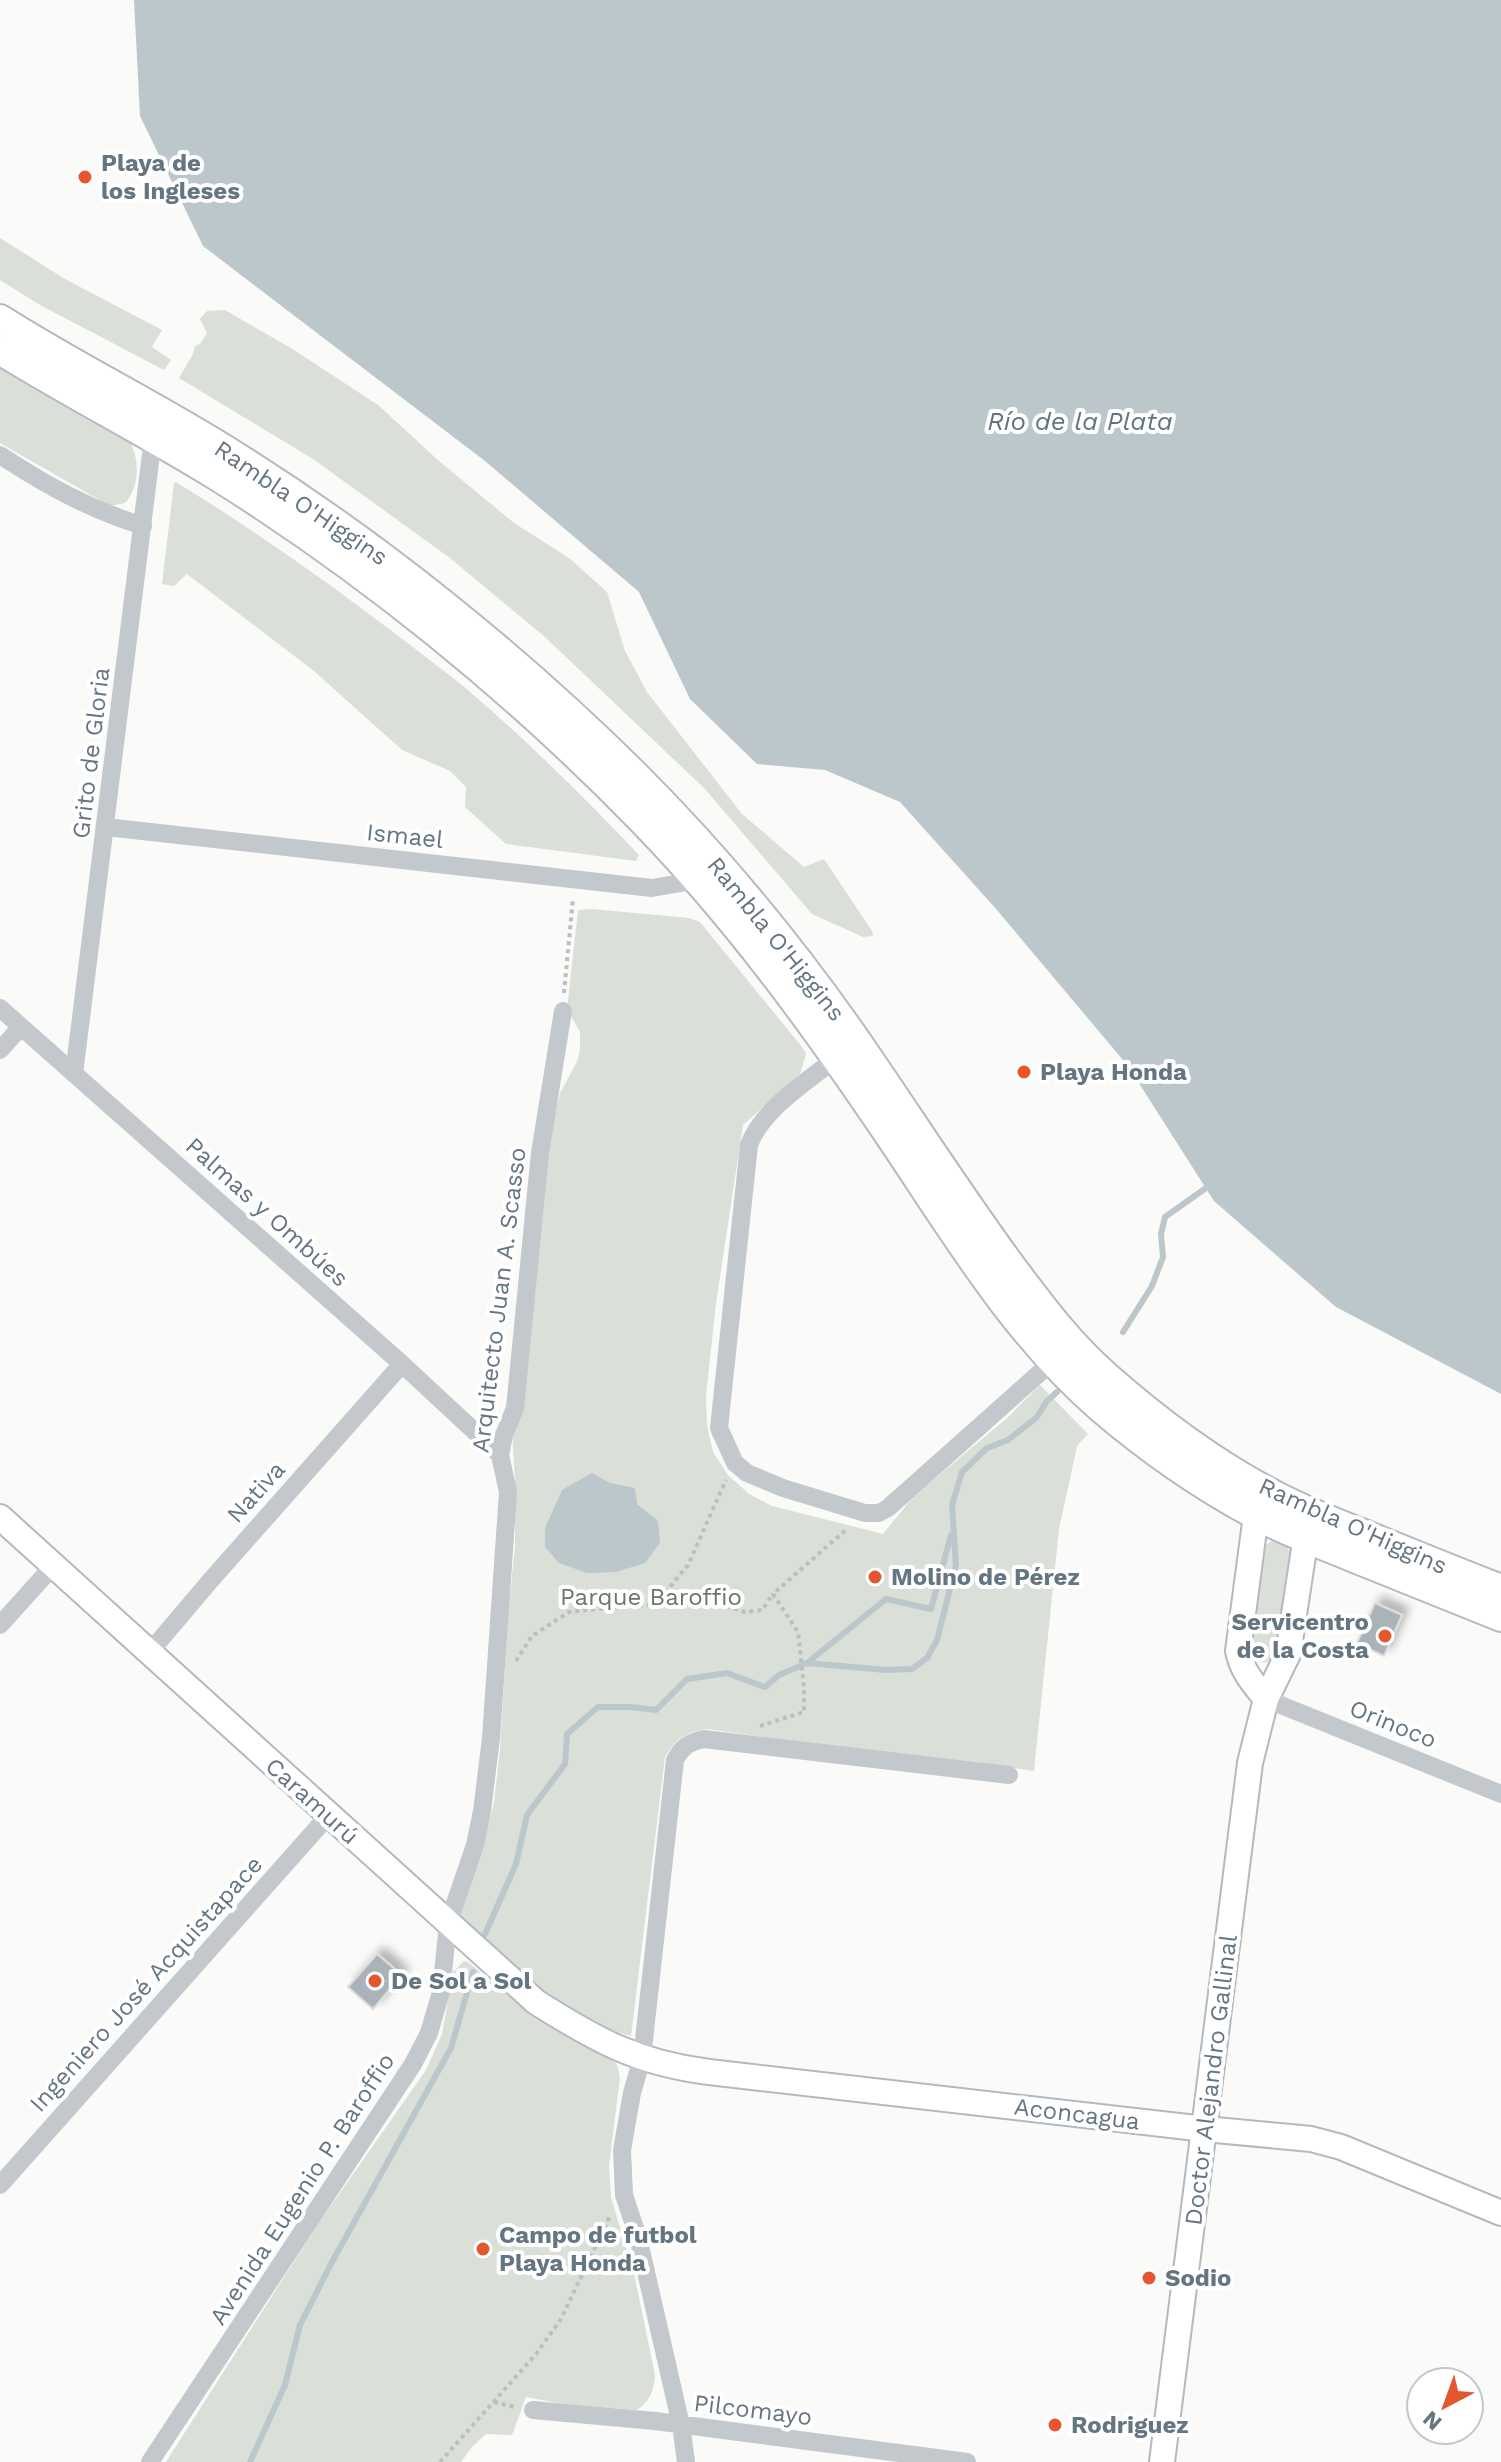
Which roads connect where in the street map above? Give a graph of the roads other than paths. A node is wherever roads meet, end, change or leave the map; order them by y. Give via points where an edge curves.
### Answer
1 (0, 319) edge
2 (0, 350) edge
3 (153, 438) junction
4 (0, 455) edge
5 (143, 526) junction
6 (106, 827) junction
7 (698, 880) junction
8 (0, 1008) edge
9 (563, 1011) road end
10 (21, 1027) junction
11 (0, 1050) edge
12 (836, 1058) junction
13 (74, 1074) junction
14 (1053, 1361) junction
15 (402, 1364) junction
16 (500, 1455) junction
17 (1256, 1515) junction
18 (0, 1517) edge
19 (1308, 1525) junction
20 (54, 1565) junction
21 (1501, 1589) edge
22 (1501, 1617) edge
23 (0, 1625) edge
24 (149, 1653) junction
25 (1266, 1699) junction
26 (1009, 1775) dead end
27 (1501, 1794) edge
28 (328, 1816) junction
29 (448, 1924) junction
30 (642, 2058) junction
31 (1205, 2129) junction
32 (0, 2185) edge
33 (1501, 2213) edge
34 (533, 2410) dead end
35 (681, 2425) junction
36 (150, 2462) edge
37 (686, 2462) edge
38 (967, 2462) edge
39 (1162, 2462) edge

1 - 19 main road, Rambla O'Higgins via 280,486 374,552 555,699 677,819 773,930 860,1045 994,1243 1075,1346 1147,1412
2 - 3 main road, Rambla O'Higgins
3 - 5 street, Grito de Gloria
3 - 7 main road, Rambla O'Higgins via 345,563 486,674 575,753
4 - 5 street via 72,499
5 - 6 street, Grito de Gloria
6 - 7 street, Ismael via 652,888
6 - 13 street, Grito de Gloria
7 - 12 main road, Rambla O'Higgins
8 - 10 street, Palmas y Ombúes
9 - 16 street, Arquitecto Juan A. Scasso via 540,1153 515,1408
10 - 11 street
10 - 13 street, Palmas y Ombúes
12 - 14 main road, Rambla O'Higgins via 974,1262
12 - 14 street via 764,1117 749,1145 719,1428 735,1463 762,1480 879,1513
13 - 15 street, Palmas y Ombúes
14 - 17 main road, Rambla O'Higgins via 1131,1432
15 - 16 street, Palmas y Ombúes
15 - 24 street, Nativa
16 - 29 street, Arquitecto Juan A. Scasso via 508,1492 482,1811
17 - 19 main road, Rambla O'Higgins
17 - 25 main road via 1238,1651 1246,1675
18 - 20 main road, Caramurú
19 - 21 main road, Rambla O'Higgins
19 - 22 main road, Rambla O'Higgins
19 - 25 main road, Doctor Alejandro Gallinal via 1288,1654
20 - 23 street
20 - 24 main road, Caramurú
24 - 28 main road, Caramurú
25 - 27 street, Orinoco
25 - 31 main road, Doctor Alejandro Gallinal via 1250,1763
26 - 30 street via 704,1739 688,1744 675,1760
28 - 29 main road, Caramurú
28 - 32 street, Ingeniero José Acquistapace
29 - 30 main road, Caramurú via 536,2002 587,2035
29 - 36 street, Avenida Eugenio P. Baroffio via 441,1992 413,2064
30 - 31 main road, Aconcagua via 709,2072
30 - 35 street via 622,2150 623,2186
31 - 33 main road, Aconcagua via 1341,2147
31 - 39 main road, Doctor Alejandro Gallinal
34 - 35 street, Pilcomayo
35 - 37 street
35 - 38 street, Pilcomayo

